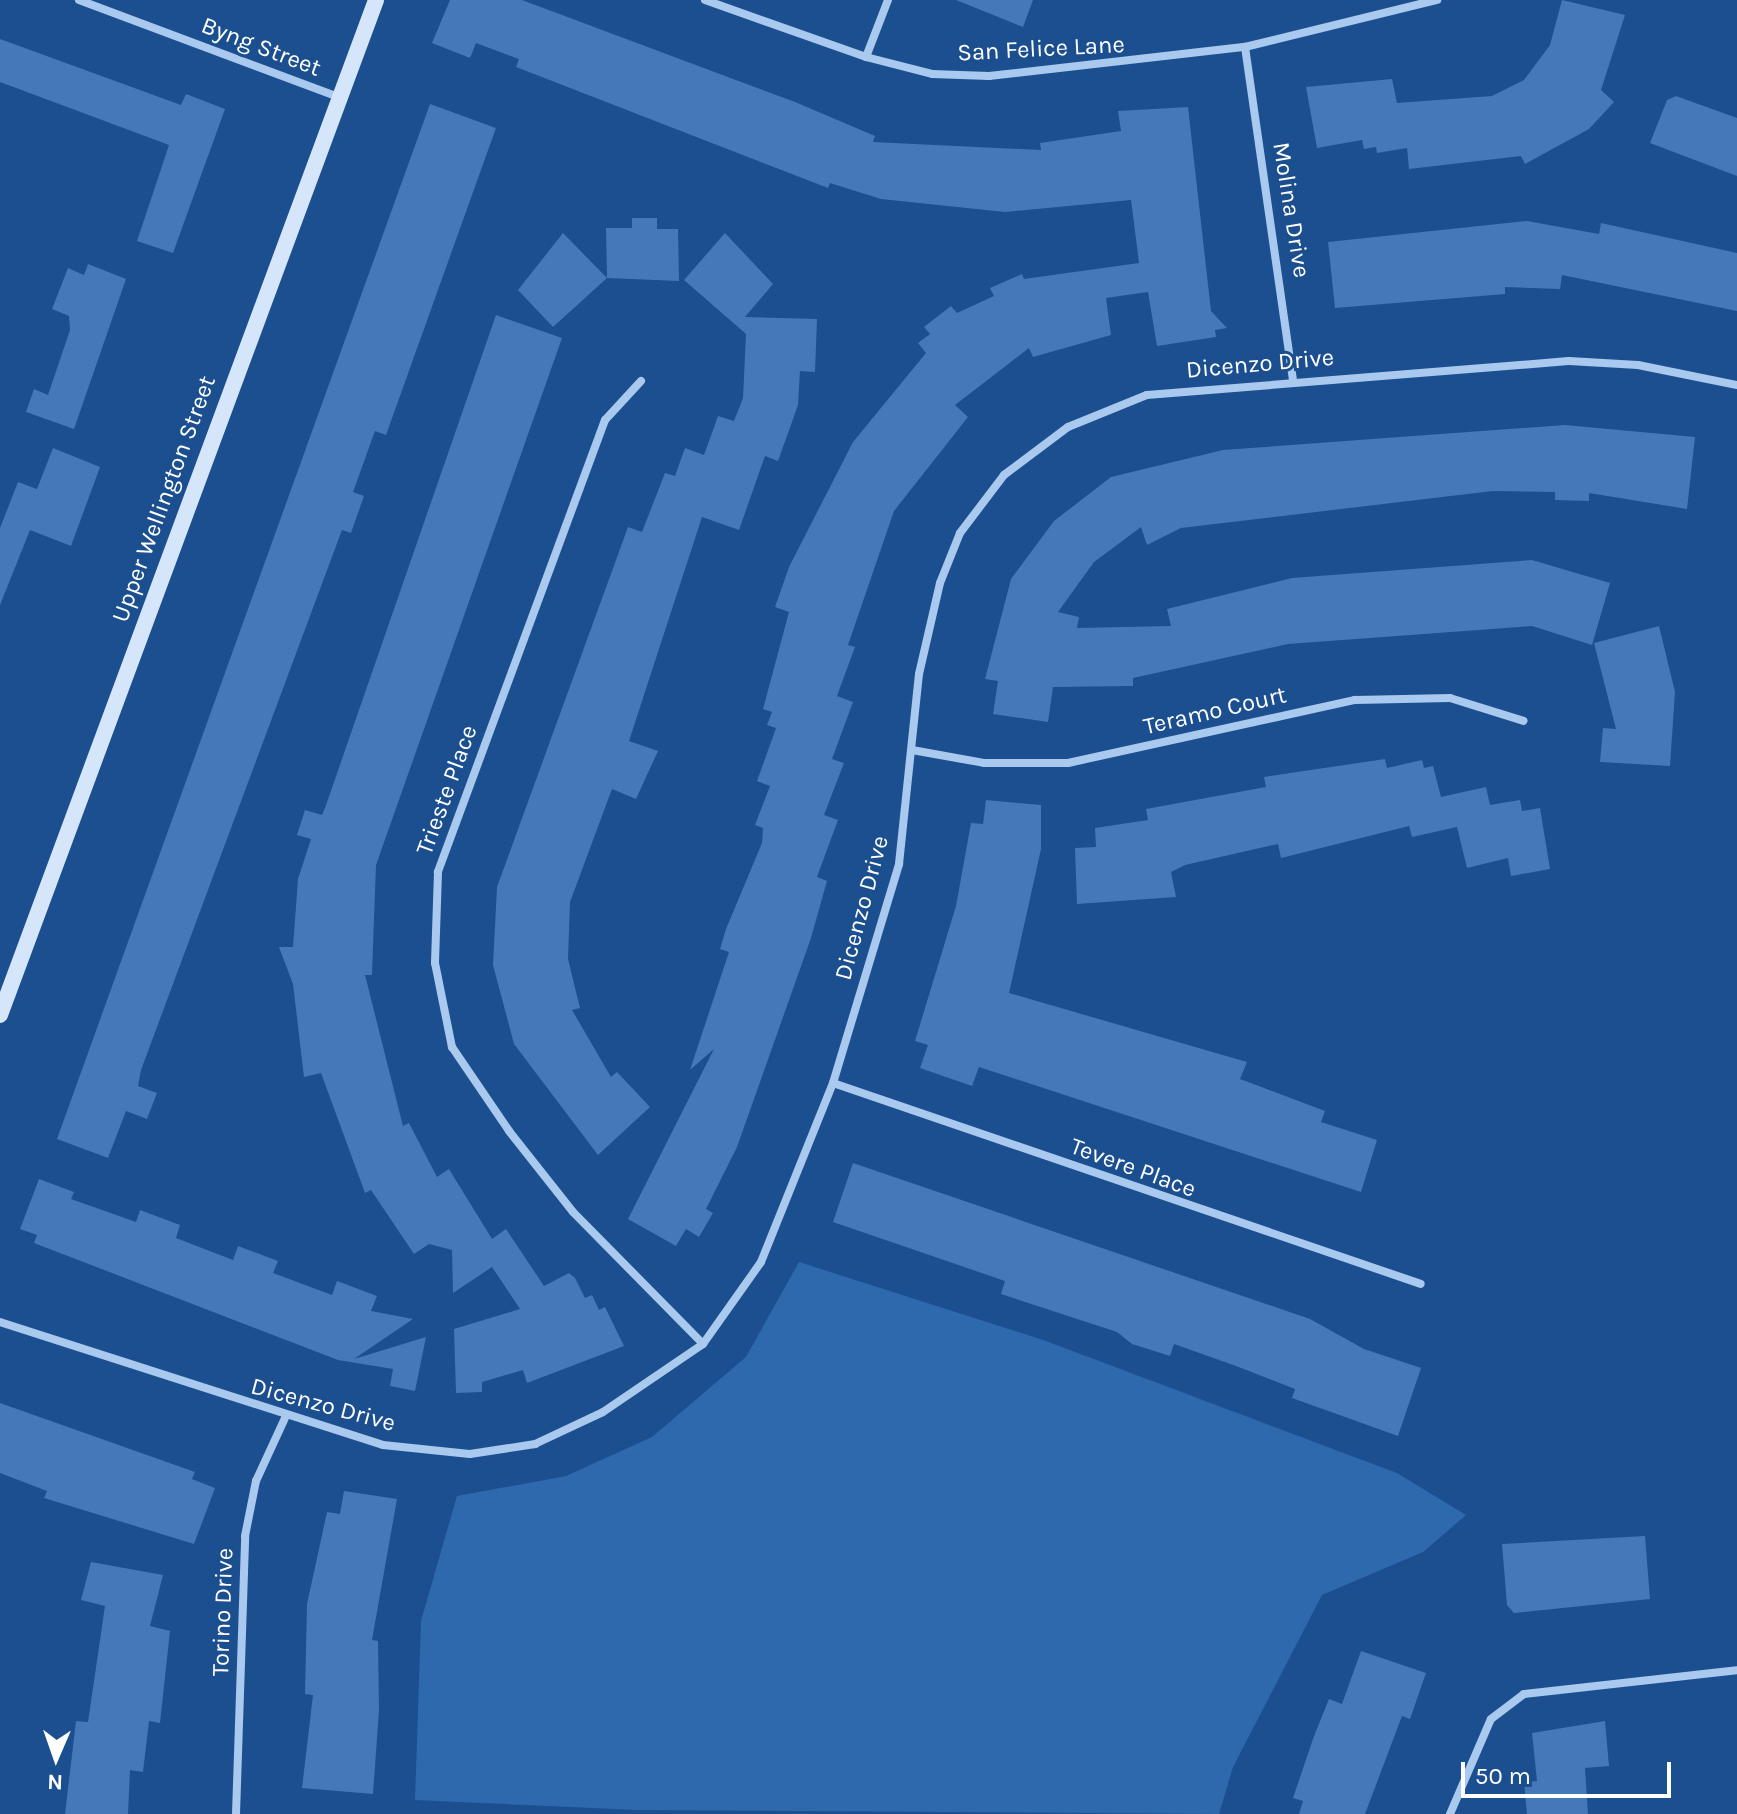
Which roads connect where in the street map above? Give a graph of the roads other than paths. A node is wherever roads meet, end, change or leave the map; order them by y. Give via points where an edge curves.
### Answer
1 (79, 0) edge
2 (376, 0) edge
3 (705, 0) edge
4 (888, 0) edge
5 (1437, 0) edge
6 (1245, 47) junction
7 (866, 57) junction
8 (338, 97) junction
9 (1293, 379) junction
10 (641, 381) dead end
11 (1737, 385) edge
12 (1524, 721) dead end
13 (912, 750) junction
14 (0, 1015) edge
15 (833, 1083) junction
16 (1421, 1284) dead end
17 (0, 1322) edge
18 (703, 1344) junction
19 (285, 1418) junction
20 (1737, 1670) edge
21 (236, 1814) edge
22 (1450, 1814) edge

1 - 8 street, Byng Street
2 - 8 main road, Upper Wellington Street
3 - 7 street, San Felice Lane
4 - 7 street
5 - 6 street, San Felice Lane
6 - 7 street, San Felice Lane via 989,76 932,74
6 - 9 street, Molina Drive
8 - 14 main road, Upper Wellington Street
9 - 11 street, Dicenzo Drive via 1569,361 1638,365
9 - 13 street, Dicenzo Drive via 1147,395 1068,427 1004,475 960,533 940,583
10 - 18 street, Trieste Place via 605,420 438,872 435,963 452,1047 509,1131 573,1212
12 - 13 street, Teramo Court via 1450,698 1355,700 1053,765 984,763
13 - 15 street, Dicenzo Drive via 899,864
15 - 16 street, Tevere Place
15 - 18 street, Dicenzo Drive via 761,1262
17 - 19 street, Dicenzo Drive
18 - 19 street, Dicenzo Drive via 603,1412 535,1444 470,1454 397,1447
19 - 21 street, Torino Drive via 256,1481 245,1536
20 - 22 street via 1524,1694 1491,1719

